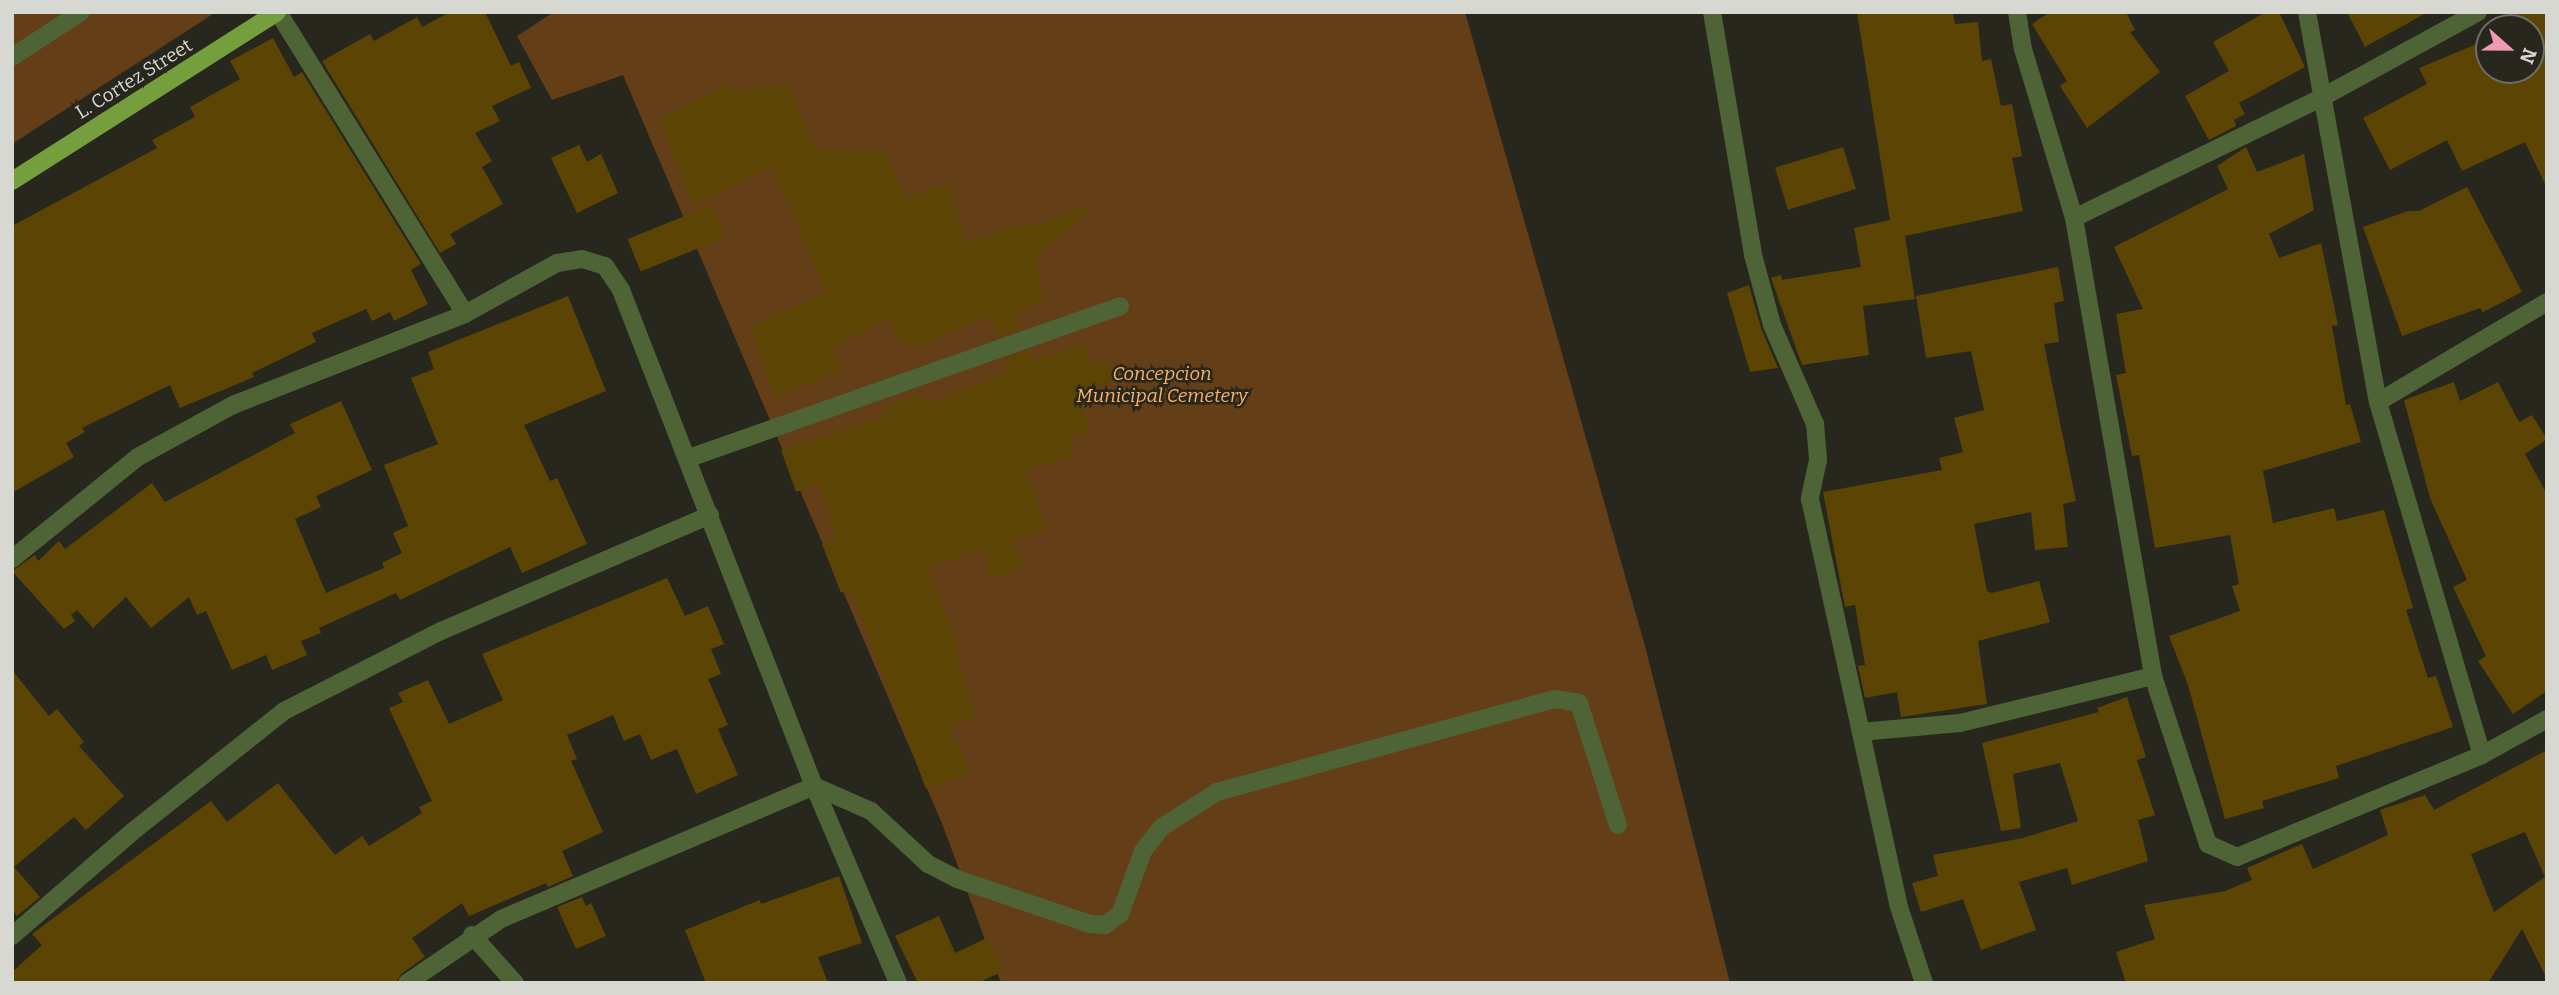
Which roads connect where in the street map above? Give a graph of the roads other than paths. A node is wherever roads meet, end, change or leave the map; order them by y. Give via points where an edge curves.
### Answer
1 (81, 12) edge
2 (278, 12) edge
3 (1712, 12) edge
4 (2017, 12) edge
5 (2307, 12) edge
6 (2478, 12) edge
7 (12, 57) edge
8 (2321, 98) junction
9 (12, 181) edge
10 (2074, 218) junction
11 (2547, 302) edge
12 (1120, 306) dead end
13 (465, 313) junction
14 (2378, 402) junction
15 (689, 458) junction
16 (710, 515) junction
17 (12, 559) edge
18 (2153, 676) junction
19 (2547, 719) edge
20 (1861, 732) junction
21 (2482, 755) junction
22 (814, 786) junction
23 (1618, 825) dead end
24 (472, 935) junction
25 (12, 936) edge
26 (407, 983) edge
27 (514, 983) edge
28 (898, 983) edge
29 (1924, 983) edge

1 - 7 street
2 - 9 main road, L. Cortez Street
2 - 13 street
3 - 20 street via 1753,255 1772,325 1815,424 1818,460 1810,499
4 - 10 street via 2022,49
5 - 8 street
6 - 8 street
8 - 10 street
8 - 14 street
10 - 18 street
11 - 14 street
12 - 15 street
13 - 15 street via 557,263 582,259 605,266 621,290
13 - 17 street via 233,405 175,434 138,457
14 - 21 street
15 - 16 street
16 - 22 street
16 - 25 street via 441,631 284,711 132,832
18 - 20 street via 1959,723
18 - 21 street via 2208,844 2237,857
19 - 21 street
20 - 29 street via 1898,904
22 - 23 street via 871,811 928,864 957,879 1105,925 1120,914 1143,851 1162,827 1217,792 1555,699 1579,703
22 - 24 street
22 - 28 street
24 - 26 street
24 - 27 street

